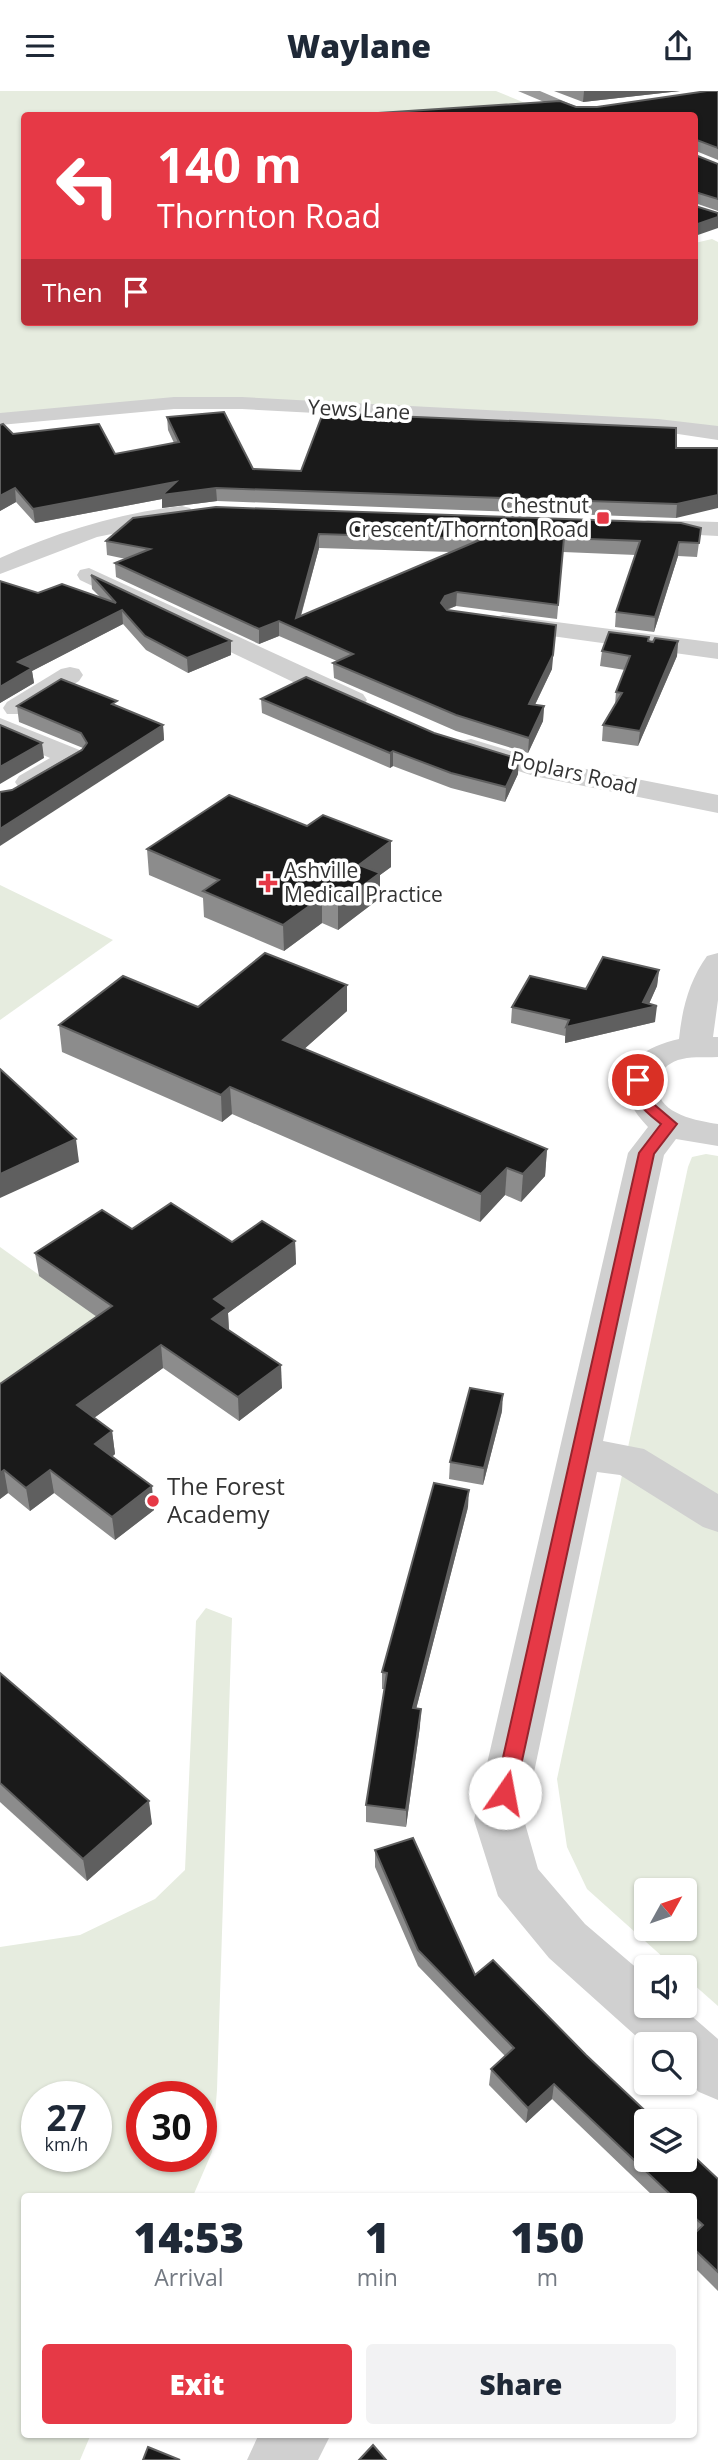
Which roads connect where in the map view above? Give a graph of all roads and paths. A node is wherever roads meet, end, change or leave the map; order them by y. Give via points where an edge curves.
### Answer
1 (526, 91) edge
2 (588, 111) edge
3 (0, 419) edge
4 (718, 433) edge
5 (206, 512) edge
6 (627, 526) edge
7 (718, 529) edge
8 (0, 540) edge
9 (34, 551) junction
10 (0, 567) edge
11 (89, 575) edge
12 (483, 621) edge
13 (718, 651) edge
14 (70, 675) dead end
15 (371, 709) edge
16 (0, 718) edge
17 (0, 726) edge
18 (445, 739) edge
19 (3, 797) edge
20 (718, 804) edge
21 (718, 963) edge
22 (706, 1046) edge
23 (669, 1124) junction
24 (718, 1135) edge
25 (581, 1454) junction
26 (718, 1515) edge
27 (670, 2032) edge
28 (697, 2055) edge
29 (718, 2074) edge
30 (297, 2438) edge
31 (278, 2460) edge

1 - 2 highway
3 - 4 street, Yews Lane via 174,403 242,403 658,425
5 - 9 street via 138,519
6 - 7 street
8 - 9 street
9 - 10 street
11 - 15 street
12 - 13 street
14 - 16 street
17 - 19 street via 72,757
18 - 20 street, Poplars Road via 534,767
21 - 22 street via 699,1005
22 - 23 street via 674,1049 644,1067 639,1092 644,1103
23 - 24 street
23 - 25 street via 646,1153
25 - 26 street via 629,1460
25 - 27 street via 499,1819 516,1880 567,1941
28 - 29 street
30 - 31 street

